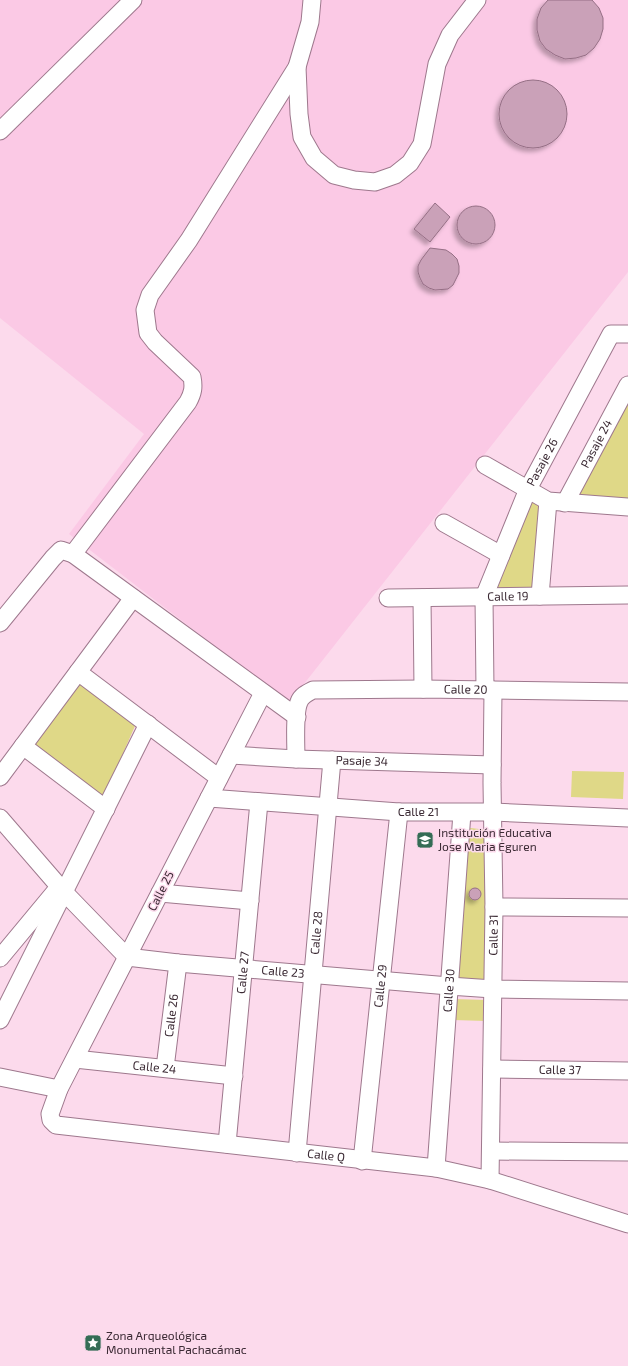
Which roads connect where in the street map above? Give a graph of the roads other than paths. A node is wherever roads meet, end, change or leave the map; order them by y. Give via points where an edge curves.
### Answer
1 (133, 0) edge
2 (312, 0) edge
3 (477, 0) edge
4 (297, 67) junction
5 (0, 131) edge
6 (628, 334) edge
7 (628, 385) edge
8 (485, 465) dead end
9 (528, 489) junction
10 (548, 501) junction
11 (565, 503) junction
12 (628, 507) edge
13 (444, 523) dead end
14 (73, 554) junction
15 (501, 555) junction
16 (628, 595) edge
17 (484, 596) junction
18 (540, 596) junction
19 (133, 598) junction
20 (388, 598) dead end
21 (422, 598) junction
22 (0, 623) edge
23 (78, 672) junction
24 (423, 689) junction
25 (489, 690) junction
26 (628, 692) edge
27 (263, 693) junction
28 (297, 717) junction
29 (148, 724) junction
30 (23, 746) junction
31 (231, 755) junction
32 (296, 759) junction
33 (332, 760) junction
34 (492, 765) junction
35 (0, 777) edge
36 (219, 778) junction
37 (209, 798) junction
38 (259, 802) junction
39 (328, 807) junction
40 (106, 809) junction
41 (399, 812) junction
42 (493, 812) junction
43 (462, 813) junction
44 (0, 818) edge
45 (628, 818) edge
46 (61, 889) junction
47 (160, 893) junction
48 (250, 901) junction
49 (494, 907) junction
50 (628, 908) edge
51 (127, 957) junction
52 (0, 958) edge
53 (178, 963) junction
54 (244, 968) junction
55 (313, 974) junction
56 (381, 980) junction
57 (448, 986) junction
58 (493, 989) junction
59 (628, 991) edge
60 (0, 1020) edge
61 (75, 1059) junction
62 (165, 1068) junction
63 (492, 1069) junction
64 (628, 1070) edge
65 (234, 1076) junction
66 (0, 1077) edge
67 (60, 1089) junction
68 (227, 1144) junction
69 (491, 1151) junction
70 (628, 1152) edge
71 (297, 1153) junction
72 (362, 1160) junction
73 (436, 1168) junction
74 (490, 1180) junction
75 (628, 1224) edge

1 - 5 street
2 - 4 street via 310,22
3 - 4 street via 450,35 436,64 422,144 410,163 394,175 375,182 354,180 334,175 314,158 302,137
4 - 14 street via 189,240 150,295 145,310 148,333 192,377 193,394
6 - 9 street, Pasaje 26 via 611,334
7 - 11 street, Pasaje 24
8 - 9 street
9 - 10 street
9 - 15 street, Pasaje 26
10 - 11 street
10 - 18 street
11 - 12 street
13 - 15 street
14 - 19 street
14 - 22 street via 61,550
15 - 17 street, Pasaje 26
16 - 18 street, Calle 19
17 - 18 street, Calle 19
17 - 21 street, Calle 19
17 - 25 street, Calle 31
19 - 23 street
19 - 27 street
20 - 21 street, Calle 19
21 - 24 street
23 - 29 street
23 - 30 street
24 - 25 street, Calle 20
24 - 28 street, Calle 20 via 313,690 305,694 299,702
25 - 26 street, Calle 20
25 - 34 street, Calle 31
27 - 28 street
27 - 31 street, Calle 25
28 - 32 street
29 - 36 street
29 - 40 street
30 - 35 street
30 - 40 street
31 - 32 street, Pasaje 34
31 - 36 street, Calle 25
32 - 33 street, Pasaje 34
33 - 34 street, Pasaje 34
33 - 39 street, Calle 28
34 - 42 street, Calle 31
36 - 37 street, Calle 25
37 - 38 street, Calle 21
37 - 47 street, Calle 25
38 - 39 street, Calle 21
38 - 48 street, Calle 27
39 - 41 street, Calle 21
39 - 55 street, Calle 28
40 - 46 street
41 - 43 street, Calle 21
41 - 56 street, Calle 29
42 - 43 street, Calle 21
42 - 45 street, Calle 21
42 - 49 street, Calle 31
43 - 57 street, Calle 30
44 - 46 street
46 - 51 street
46 - 52 street
46 - 60 street
47 - 48 street
47 - 51 street, Calle 25
48 - 54 street, Calle 27
49 - 50 street
49 - 58 street, Calle 31
51 - 53 street, Calle 23
51 - 61 street, Calle 25
53 - 54 street, Calle 23
53 - 62 street, Calle 26
54 - 55 street, Calle 23
54 - 65 street, Calle 27
55 - 56 street, Calle 23
55 - 71 street, Calle 28
56 - 57 street, Calle 23
56 - 72 street, Calle 29
57 - 58 street, Calle 23
57 - 73 street, Calle 30
58 - 59 street, Calle 23
58 - 63 street, Calle 31
61 - 62 street, Calle 24
61 - 67 street, Calle 25
62 - 65 street, Calle 24
63 - 64 street, Calle 37
63 - 69 street, Calle 31
65 - 68 street, Calle 27
66 - 67 street
67 - 68 street, Calle Q via 50,1114 56,1125
68 - 71 street, Calle Q
69 - 70 street
69 - 74 street, Calle 31
71 - 72 street, Calle Q
72 - 73 street, Calle Q
73 - 74 street, Calle Q
74 - 75 street, Calle Q

